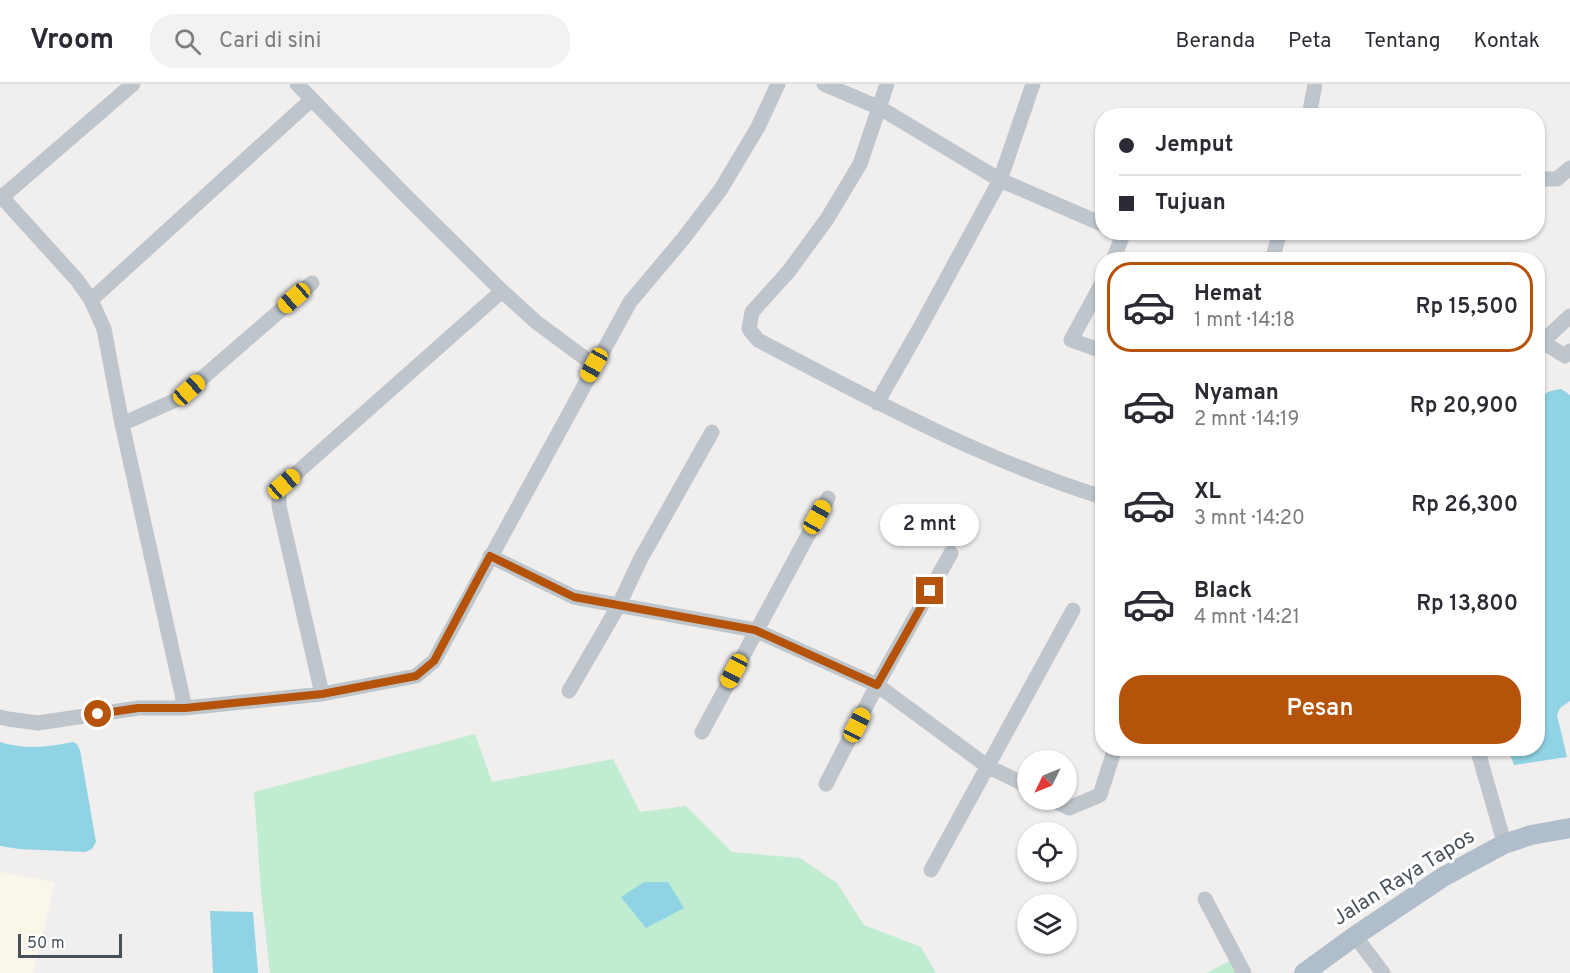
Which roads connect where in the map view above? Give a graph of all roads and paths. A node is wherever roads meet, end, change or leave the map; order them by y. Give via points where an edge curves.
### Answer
1 (133, 84) edge
2 (297, 84) edge
3 (778, 84) edge
4 (824, 84) edge
5 (887, 84) edge
6 (1033, 84) edge
7 (1315, 84) edge
8 (311, 100) junction
9 (880, 108) junction
10 (1311, 108) edge
11 (1570, 168) edge
12 (1545, 179) edge
13 (1000, 180) junction
14 (1, 196) edge
15 (1095, 221) edge
16 (312, 283) dead end
17 (502, 291) junction
18 (1095, 296) edge
19 (91, 300) junction
20 (1570, 316) edge
21 (1545, 339) edge
22 (1545, 347) edge
23 (1095, 349) edge
24 (1570, 351) edge
25 (594, 365) junction
26 (877, 403) junction
27 (122, 424) junction
28 (712, 432) dead end
29 (1095, 495) edge
30 (828, 498) dead end
31 (951, 553) dead end
32 (490, 556) junction
33 (619, 605) junction
34 (1073, 610) dead end
35 (755, 630) junction
36 (877, 685) junction
37 (569, 692) dead end
38 (322, 694) junction
39 (185, 708) junction
40 (0, 717) edge
41 (702, 732) dead end
42 (1112, 756) edge
43 (1479, 756) edge
44 (987, 766) junction
45 (1017, 781) edge
46 (826, 784) dead end
47 (1077, 804) edge
48 (1570, 828) edge
49 (1502, 836) dead end
50 (931, 870) dead end
51 (1205, 899) dead end
52 (1355, 936) junction
53 (1244, 973) edge
54 (1304, 973) edge
55 (1383, 973) edge

1 - 14 street
2 - 8 street
3 - 25 street via 721,189 630,302
4 - 9 street
5 - 9 street
6 - 13 street
7 - 10 street
8 - 17 street
8 - 19 street
9 - 13 street
9 - 26 street via 860,164 827,219 789,271 752,312 749,329 758,340
11 - 12 street via 1557,180
13 - 15 street
13 - 26 street
14 - 19 street
16 - 27 street via 178,399
17 - 25 street
17 - 38 street via 279,492
18 - 23 street via 1071,340
19 - 27 street via 104,329
20 - 21 street
22 - 24 street via 1565,356
25 - 32 street
26 - 29 street via 969,447
27 - 39 street
28 - 33 street
30 - 35 street
31 - 36 street
32 - 33 street via 574,597
32 - 38 street via 434,661 416,676
33 - 35 street
33 - 37 street
34 - 44 street
35 - 36 street
35 - 41 street
36 - 44 street
36 - 46 street
38 - 39 street
39 - 40 street via 138,708 38,723
42 - 47 street via 1100,795
43 - 49 street
44 - 45 street
44 - 50 street
48 - 52 main road, Jalan Raya Tapos via 1504,844 1443,877
51 - 53 street
52 - 54 main road, Jalan Raya Tapos
52 - 55 street

